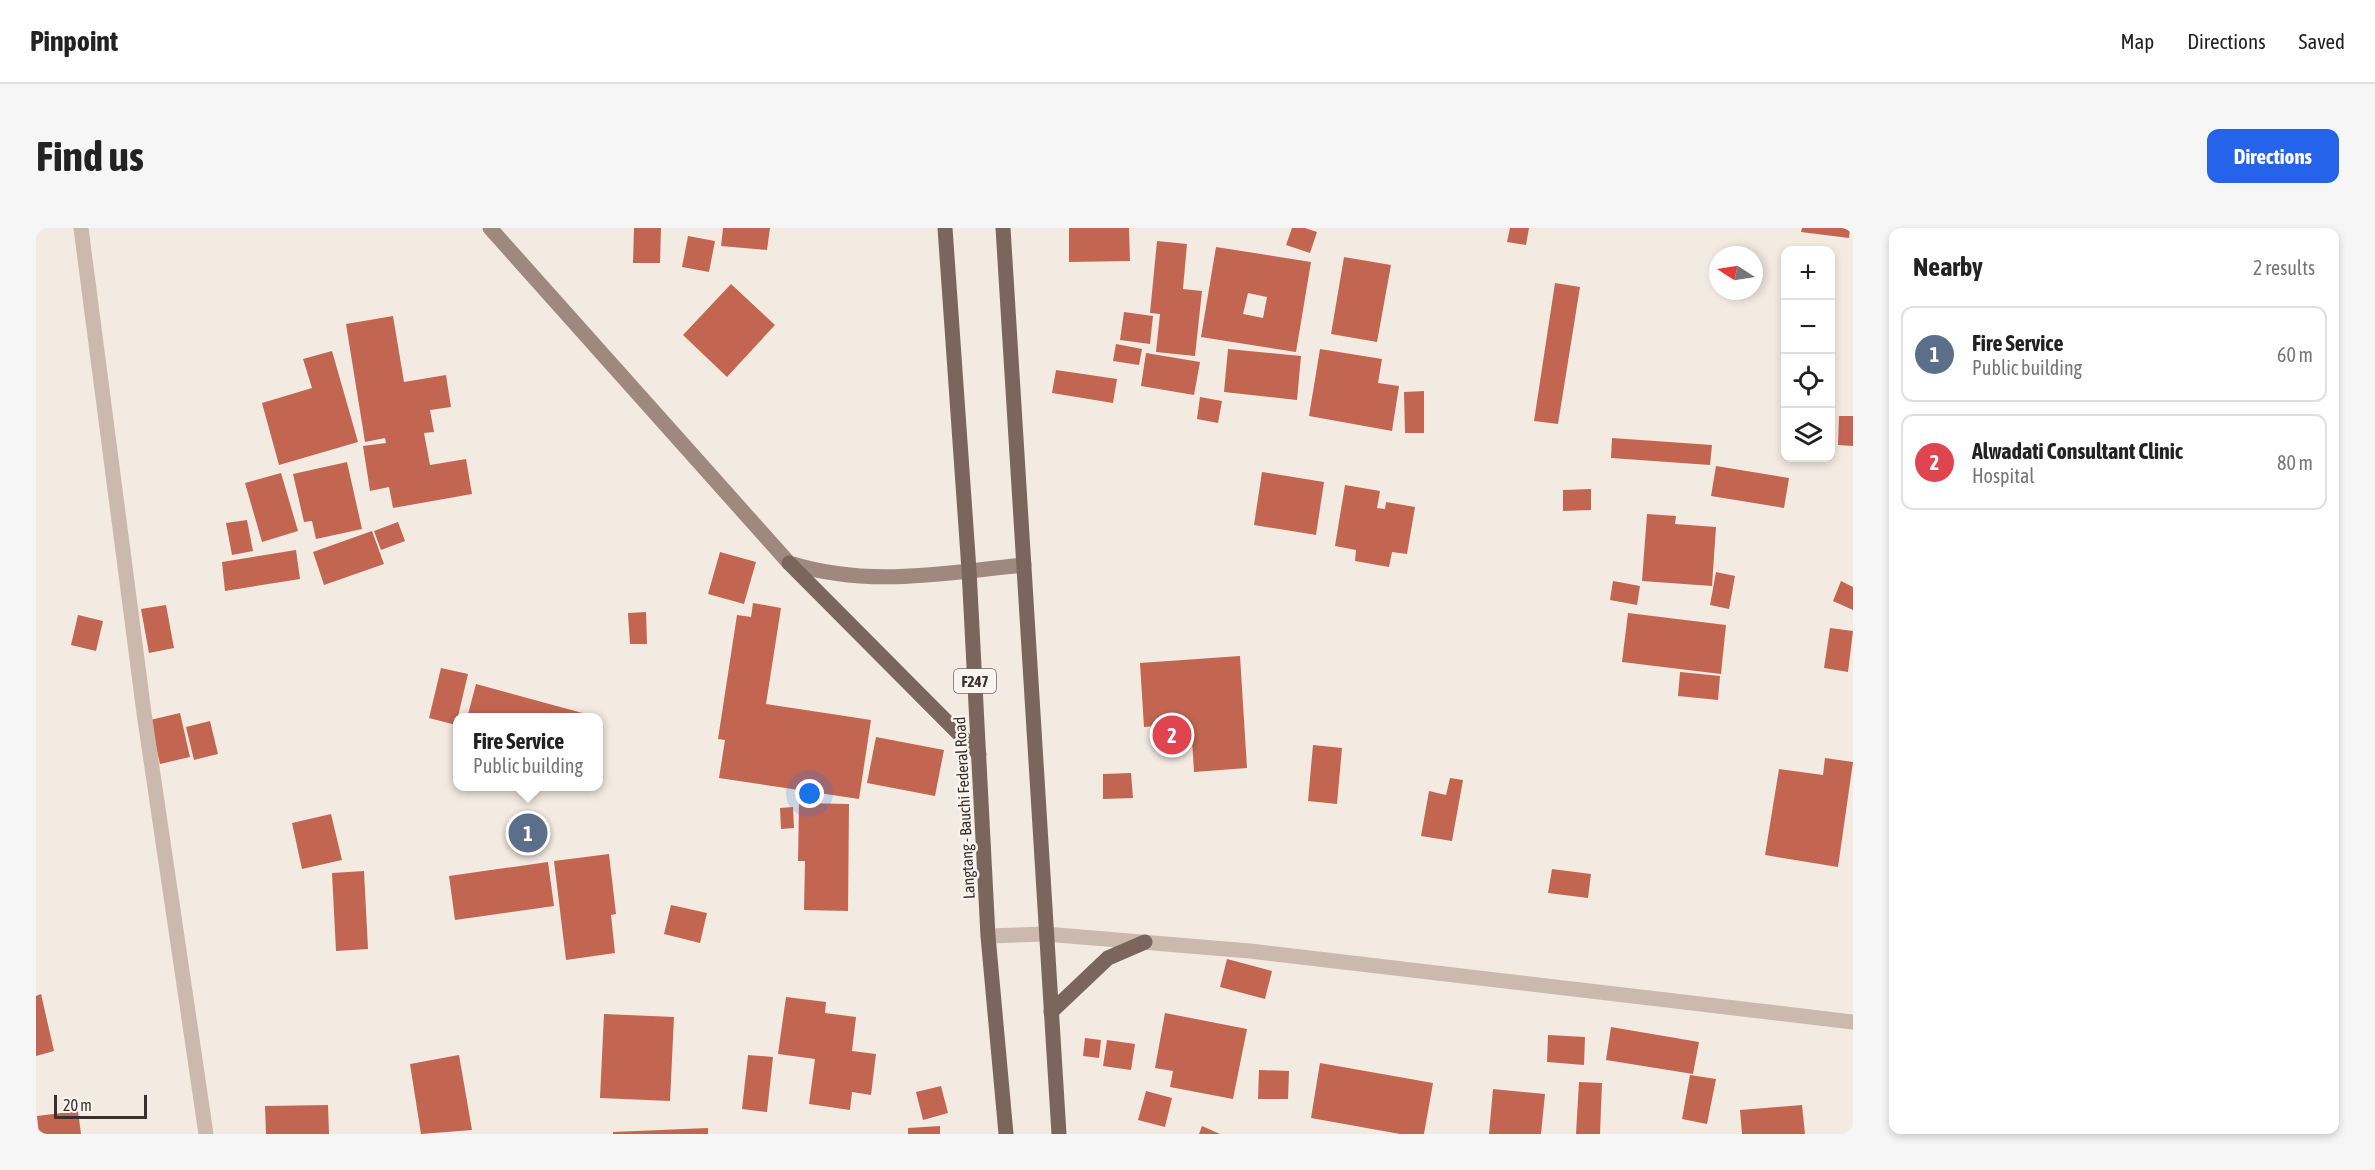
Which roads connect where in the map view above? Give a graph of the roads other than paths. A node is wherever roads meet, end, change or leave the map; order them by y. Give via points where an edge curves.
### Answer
1 (81, 228) edge
2 (490, 228) edge
3 (945, 228) edge
4 (1003, 228) edge
5 (789, 563) junction
6 (1024, 565) junction
7 (969, 570) junction
8 (979, 754) junction
9 (1045, 934) junction
10 (988, 936) junction
11 (1145, 942) junction
12 (1051, 1012) junction
13 (1853, 1022) edge
14 (206, 1134) edge
15 (1006, 1134) edge
16 (1059, 1134) edge

1 - 14 street via 143,702
2 - 5 street
3 - 7 main road, Langtang - Bauchi Federal Road / F247
4 - 6 main road
5 - 7 street via 859,578
5 - 8 main road
6 - 7 street
6 - 9 main road
7 - 8 main road, Langtang - Bauchi Federal Road / F247
8 - 10 main road, Langtang - Bauchi Federal Road / F247
9 - 10 street
9 - 11 street
9 - 12 main road
10 - 15 main road, Langtang - Bauchi Federal Road / F247
11 - 12 main road via 1108,958
11 - 13 street
12 - 16 main road

